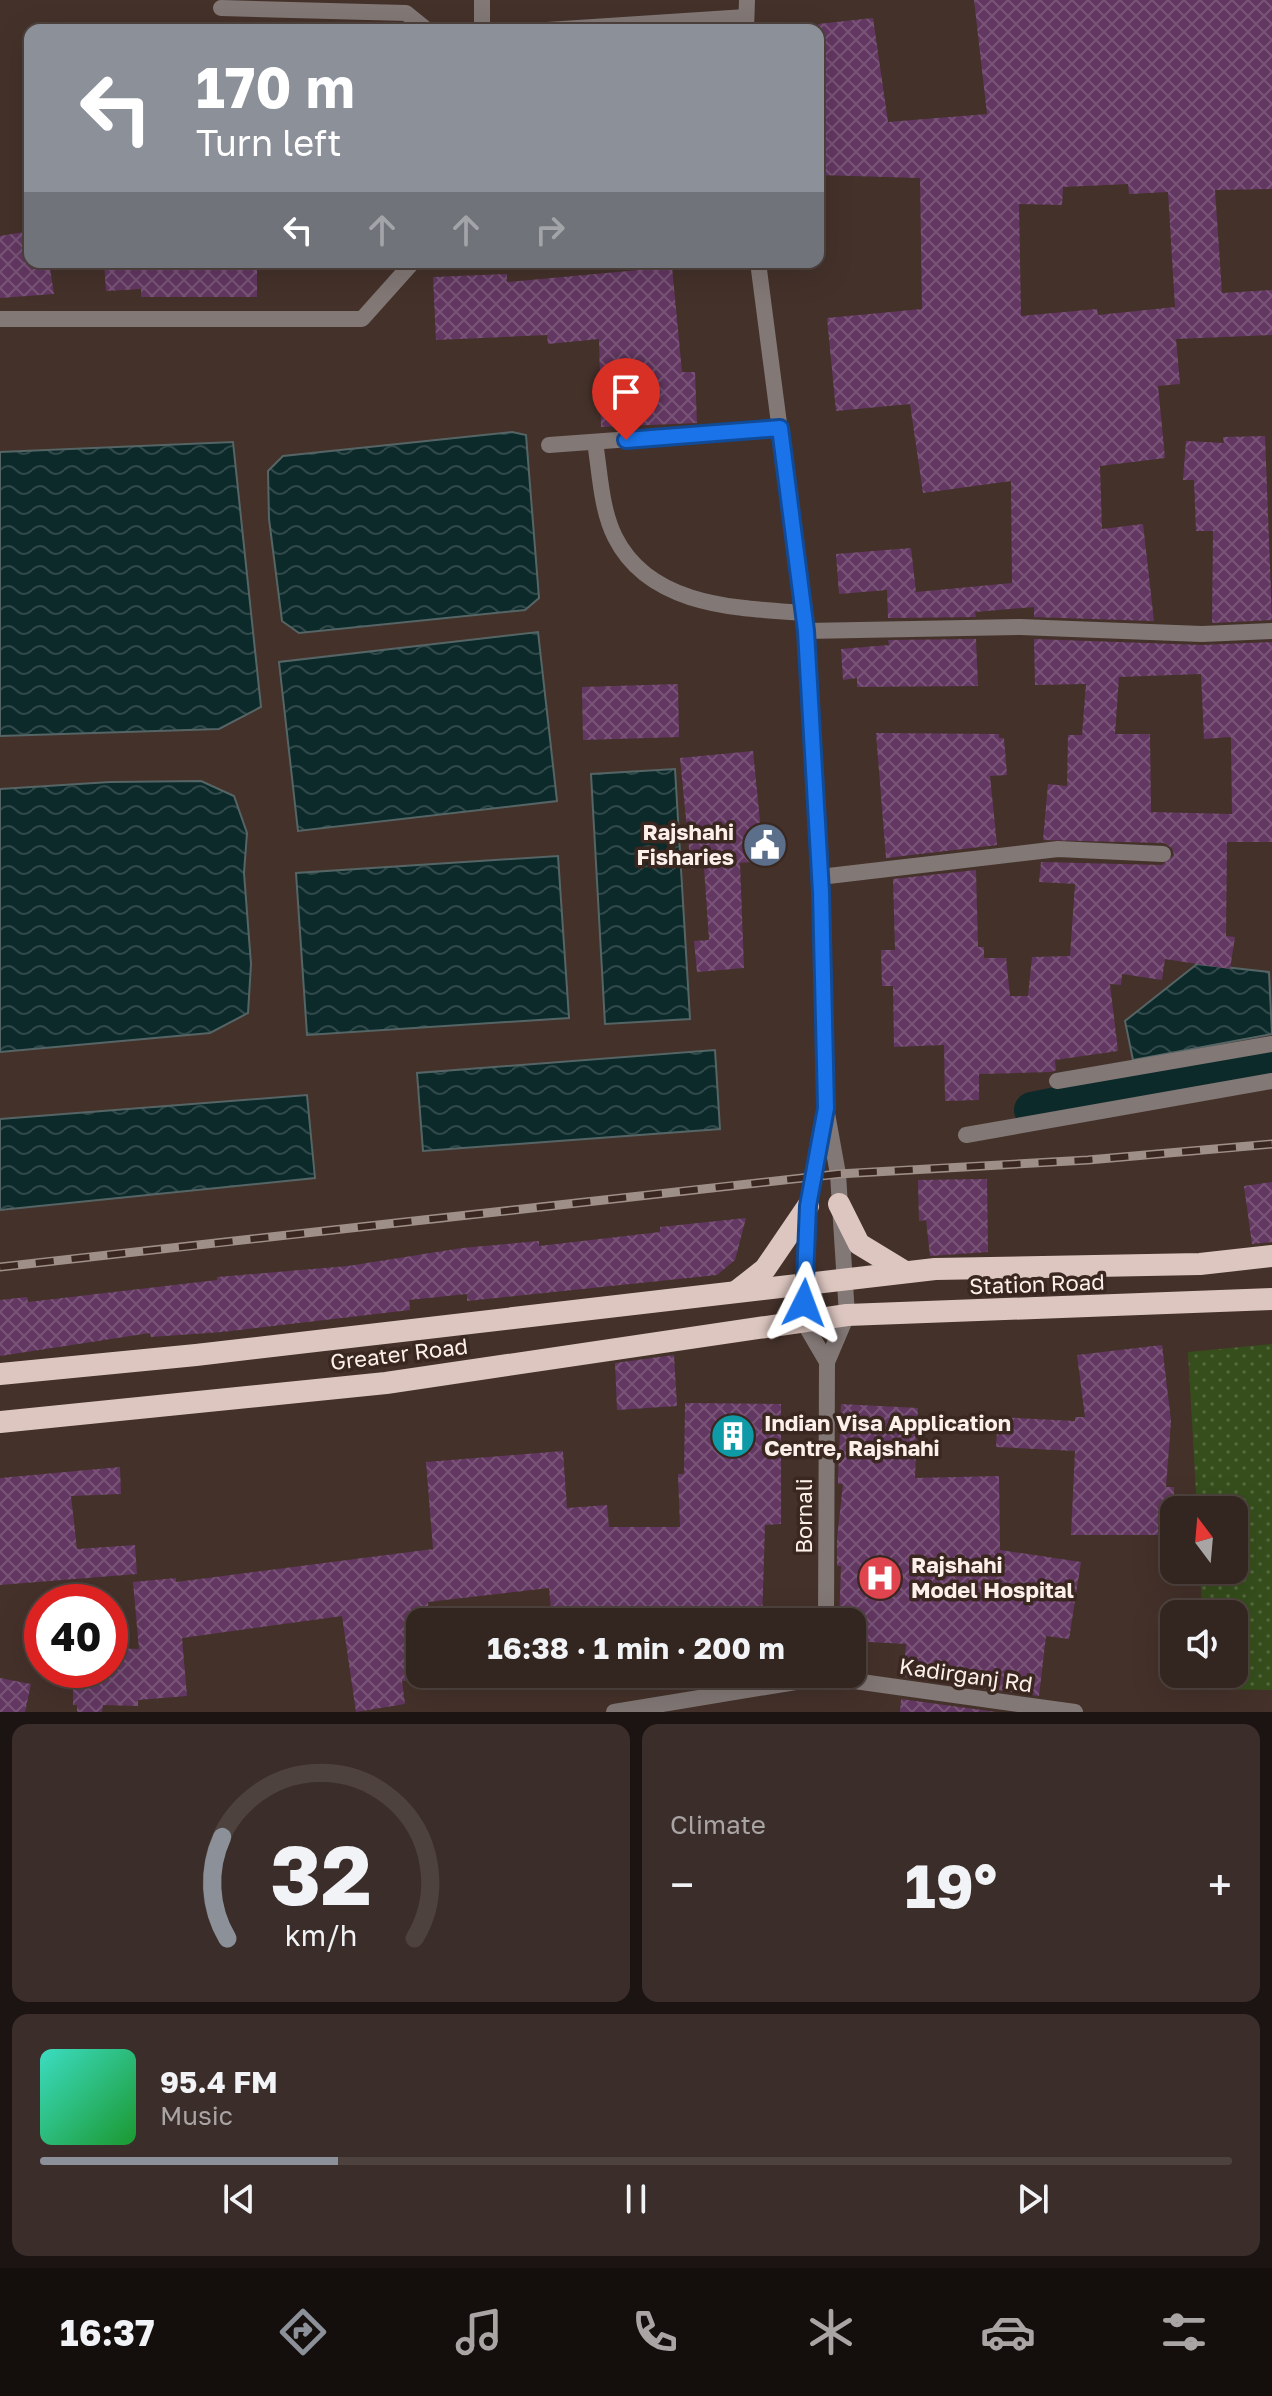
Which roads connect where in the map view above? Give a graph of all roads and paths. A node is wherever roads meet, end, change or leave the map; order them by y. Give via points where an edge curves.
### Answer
1 (482, 0) edge
2 (406, 7) edge
3 (221, 8) dead end
4 (746, 16) edge
5 (422, 24) edge
6 (482, 24) edge
7 (632, 24) edge
8 (408, 268) edge
9 (759, 268) edge
10 (0, 319) edge
11 (780, 428) junction
12 (595, 442) junction
13 (549, 445) dead end
14 (804, 613) junction
15 (806, 631) junction
16 (1272, 631) edge
17 (1163, 854) dead end
18 (820, 877) junction
19 (1272, 1044) edge
20 (1057, 1081) dead end
21 (1272, 1081) edge
22 (826, 1108) junction
23 (966, 1135) dead end
24 (839, 1204) junction
25 (808, 1206) junction
26 (1272, 1256) edge
27 (906, 1272) junction
28 (845, 1279) junction
29 (804, 1284) junction
30 (736, 1292) junction
31 (1272, 1299) edge
32 (847, 1315) junction
33 (803, 1321) junction
34 (827, 1362) junction
35 (0, 1374) edge
36 (0, 1422) edge
37 (826, 1608) edge
38 (866, 1682) edge
39 (755, 1688) edge
40 (614, 1712) edge
41 (1075, 1712) edge

1 - 6 street
2 - 3 street
2 - 5 street
4 - 7 street
8 - 10 street via 362,319
9 - 11 street
11 - 12 street
11 - 14 street
12 - 13 street
12 - 14 street via 615,538 641,571 702,603
14 - 15 street
15 - 16 street
15 - 18 street
17 - 18 street via 1058,849
18 - 22 street
19 - 20 street
21 - 23 street
22 - 24 street
22 - 25 street
24 - 27 highway via 859,1244
24 - 28 street
25 - 29 street
25 - 30 highway via 765,1269
26 - 27 highway, Station Road via 1200,1264
27 - 28 highway, Station Road
28 - 29 highway, Station Road
28 - 32 street
29 - 30 highway, Greater Road
29 - 33 street
30 - 35 highway, Greater Road
31 - 32 highway, Station Road
32 - 33 highway, Station Road
32 - 34 street, Bornali
33 - 34 street
33 - 36 highway, Greater Road via 386,1383
34 - 37 street, Bornali
38 - 41 street, Kadirganj Rd
39 - 40 street, Kadirganj Rd

